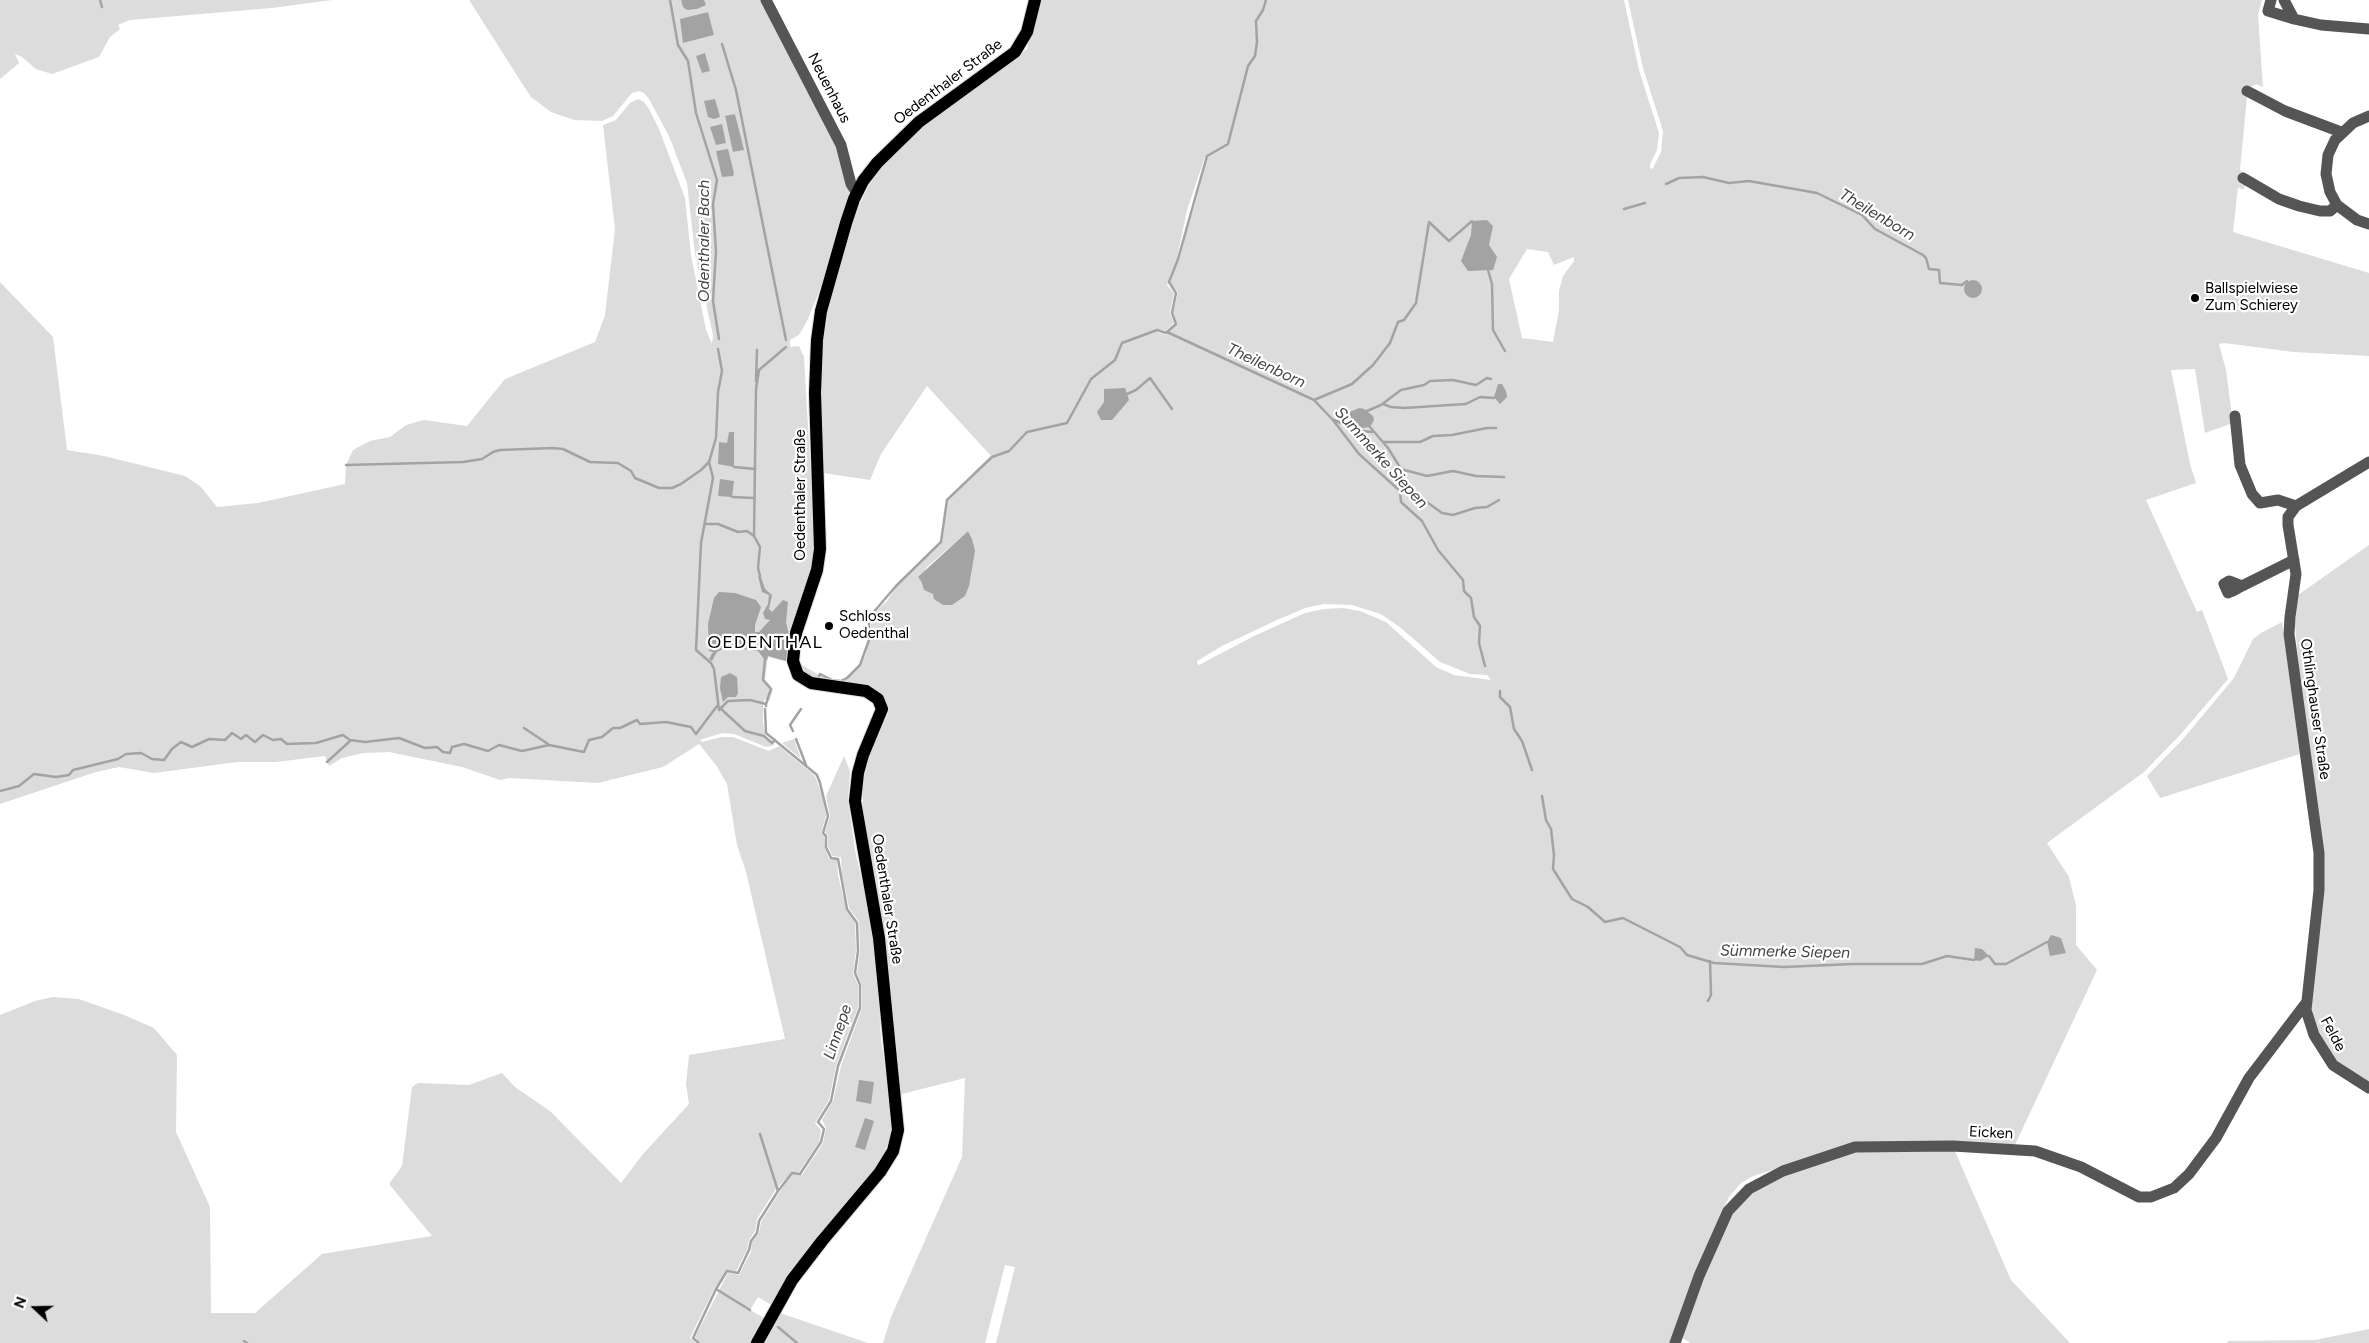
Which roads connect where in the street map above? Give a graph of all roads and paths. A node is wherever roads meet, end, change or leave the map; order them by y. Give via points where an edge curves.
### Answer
1 (766, 0) edge
2 (1035, 0) edge
3 (2271, 0) edge
4 (2284, 0) edge
5 (2294, 19) junction
6 (2369, 29) edge
7 (2247, 91) dead end
8 (2369, 116) edge
9 (2341, 132) junction
10 (2248, 184) dead end
11 (857, 194) junction
12 (2337, 205) junction
13 (2369, 224) edge
14 (2235, 416) dead end
15 (2369, 462) edge
16 (2296, 506) junction
17 (2294, 560) junction
18 (2242, 586) dead end
19 (2306, 1004) junction
20 (2369, 1088) edge
21 (757, 1343) edge
22 (1675, 1343) edge

1 - 11 street, Neuenhaus via 841,145 851,184
2 - 11 main road, Oedenthaler Straße via 1027,32 1015,52 904,135 874,167
3 - 5 street via 2268,11
4 - 5 street
5 - 6 street
7 - 9 street via 2285,111
8 - 9 street
9 - 12 street via 2327,162 2327,180
10 - 12 street via 2279,199 2311,209 2330,211
11 - 21 main road, Oedenthaler Straße via 821,311 815,393 820,549 818,570 796,633 793,660 798,675 811,683 866,691 878,700 882,710 863,755 855,801 879,938 898,1130 893,1150 880,1172 792,1280
12 - 13 street via 2357,220
14 - 16 street via 2240,465 2252,494 2260,503 2278,500
15 - 16 street
16 - 17 street, Othlinghauser Straße via 2288,517
17 - 18 street
17 - 19 street, Othlinghauser Straße via 2296,574 2290,634 2320,872
19 - 20 street, Felde via 2314,1036 2330,1062
19 - 22 street, Eicken via 2249,1078 2216,1138 2189,1174 2174,1188 2151,1197 2139,1197 2080,1167 2035,1151 1954,1146 1855,1148 1783,1171 1749,1189 1728,1211 1698,1276

